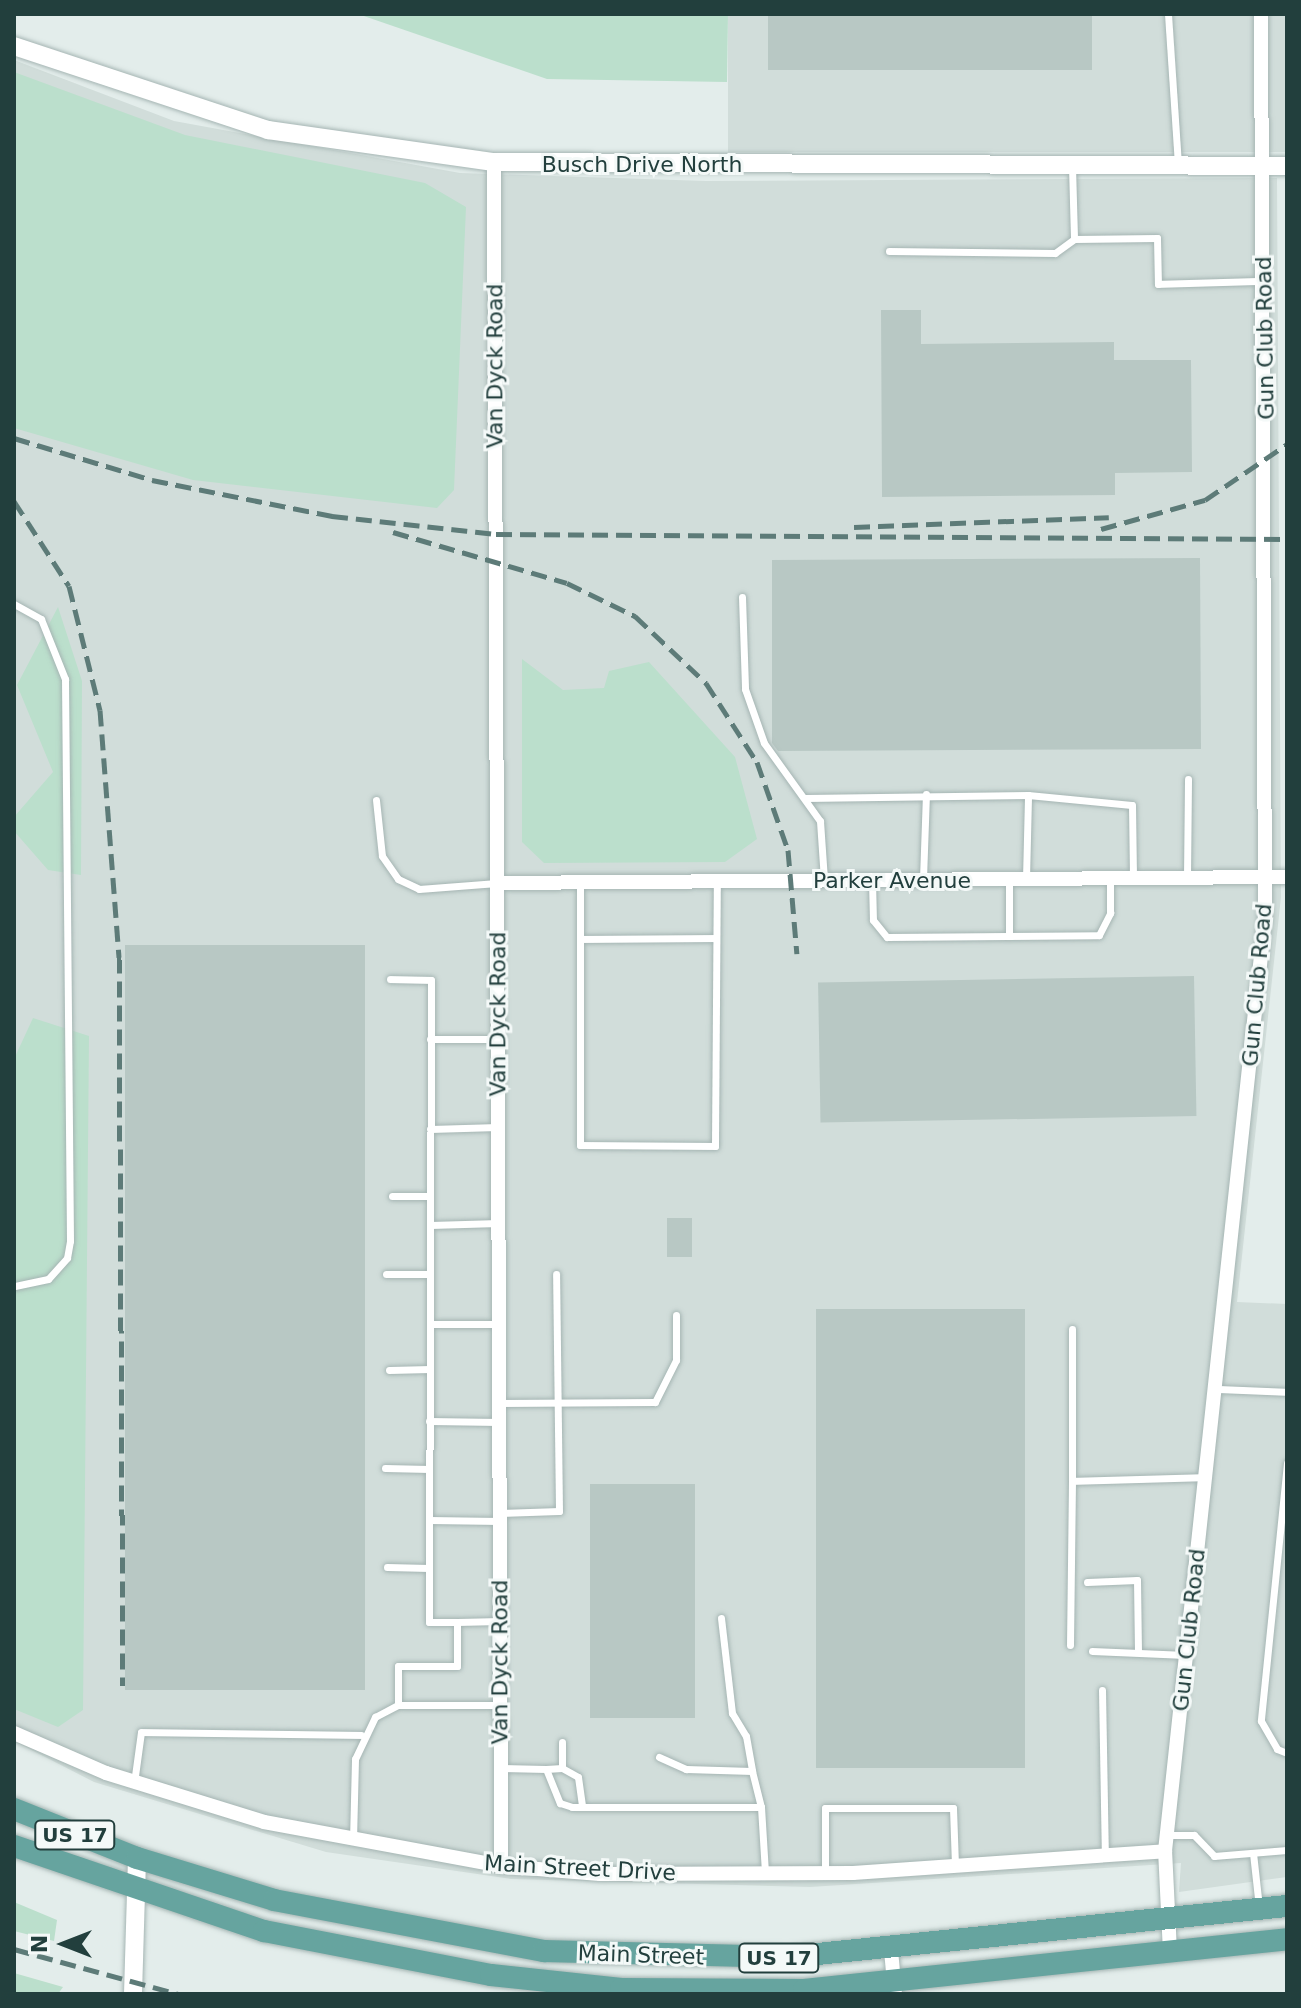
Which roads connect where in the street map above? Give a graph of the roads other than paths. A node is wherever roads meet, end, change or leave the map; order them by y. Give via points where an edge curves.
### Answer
1 (1168, 14) edge
2 (1261, 14) edge
3 (14, 46) edge
4 (494, 162) junction
5 (1072, 166) junction
6 (1178, 166) junction
7 (1262, 166) junction
8 (1287, 166) edge
9 (1074, 239) junction
10 (889, 251) dead end
11 (1264, 281) junction
12 (742, 597) dead end
13 (14, 604) edge
14 (1188, 779) dead end
15 (926, 794) junction
16 (1028, 795) junction
17 (805, 798) junction
18 (376, 800) dead end
19 (1266, 877) junction
20 (1287, 877) edge
21 (1133, 879) junction
22 (1187, 879) junction
23 (824, 880) junction
24 (872, 880) junction
25 (1110, 880) junction
26 (923, 881) junction
27 (1009, 881) junction
28 (1025, 881) junction
29 (580, 882) junction
30 (717, 882) junction
31 (497, 883) junction
32 (1009, 936) junction
33 (716, 938) junction
34 (580, 939) junction
35 (390, 979) dead end
36 (430, 1039) junction
37 (498, 1039) junction
38 (498, 1127) junction
39 (430, 1129) junction
40 (392, 1196) dead end
41 (430, 1196) junction
42 (499, 1223) junction
43 (430, 1225) junction
44 (386, 1274) dead end
45 (430, 1274) junction
46 (556, 1274) dead end
47 (14, 1286) edge
48 (676, 1315) dead end
49 (430, 1324) junction
50 (499, 1324) junction
51 (1072, 1329) dead end
52 (430, 1369) junction
53 (389, 1370) dead end
54 (1216, 1389) junction
55 (1287, 1392) edge
56 (557, 1401) junction
57 (499, 1403) junction
58 (429, 1421) junction
59 (499, 1422) junction
60 (1287, 1463) edge
61 (385, 1468) dead end
62 (429, 1469) junction
63 (1206, 1477) junction
64 (1072, 1481) junction
65 (500, 1517) junction
66 (429, 1520) junction
67 (387, 1567) dead end
68 (429, 1568) junction
69 (1087, 1582) dead end
70 (721, 1618) dead end
71 (500, 1621) junction
72 (457, 1622) junction
73 (1070, 1645) dead end
74 (1092, 1651) dead end
75 (1138, 1652) junction
76 (1186, 1655) junction
77 (1102, 1690) dead end
78 (398, 1705) junction
79 (500, 1705) junction
80 (14, 1733) edge
81 (361, 1735) junction
82 (562, 1742) dead end
83 (1287, 1753) edge
84 (659, 1757) dead end
85 (501, 1768) junction
86 (562, 1768) junction
87 (546, 1769) junction
88 (752, 1771) junction
89 (134, 1783) junction
90 (582, 1807) junction
91 (761, 1807) junction
92 (14, 1809) edge
93 (1166, 1835) junction
94 (353, 1843) junction
95 (14, 1846) edge
96 (1287, 1850) edge
97 (1165, 1851) junction
98 (1253, 1853) junction
99 (1105, 1857) junction
100 (137, 1858) junction
101 (501, 1866) junction
102 (955, 1869) junction
103 (765, 1873) junction
104 (825, 1873) junction
105 (134, 1893) junction
106 (1287, 1906) edge
107 (1259, 1910) junction
108 (1168, 1920) junction
109 (1287, 1939) edge
110 (891, 1950) junction
111 (1170, 1952) junction
112 (894, 1988) edge
113 (133, 1994) edge

1 - 6 lane
2 - 7 street, Gun Club Road
3 - 4 street, Busch Drive North via 268,130
4 - 5 street, Busch Drive North
4 - 31 street, Van Dyck Road
5 - 6 street, Busch Drive North
5 - 9 lane
6 - 7 street, Busch Drive North
7 - 8 street, Busch Drive North
7 - 11 street, Gun Club Road
9 - 10 lane via 1055,253
9 - 11 lane via 1157,238 1158,284
11 - 19 street, Gun Club Road
12 - 17 lane via 745,689 764,743
13 - 47 lane via 41,619 65,679 70,1225 60,1269 36,1285
14 - 22 lane
15 - 16 lane
15 - 17 lane
15 - 26 lane
16 - 21 lane via 1132,805
16 - 28 lane
17 - 23 lane via 820,821
18 - 31 lane via 382,856 398,879 419,889
19 - 20 street, Parker Avenue
19 - 22 street, Parker Avenue
19 - 54 street, Gun Club Road
21 - 22 street, Parker Avenue
21 - 25 street, Parker Avenue
23 - 24 street, Parker Avenue
23 - 30 street, Parker Avenue
24 - 26 street, Parker Avenue
24 - 32 lane via 873,920 887,937
25 - 28 street, Parker Avenue
25 - 32 lane via 1110,913 1099,935
26 - 27 street, Parker Avenue
27 - 28 street, Parker Avenue
27 - 32 lane
29 - 30 street, Parker Avenue
29 - 31 street, Parker Avenue
29 - 34 lane
30 - 33 lane
31 - 37 street, Van Dyck Road
33 - 34 lane
33 - 34 lane via 715,1146 580,1145
35 - 36 lane via 431,980
36 - 37 lane
36 - 39 lane
37 - 38 street, Van Dyck Road
38 - 39 lane
38 - 42 street, Van Dyck Road
39 - 41 lane
40 - 41 lane
41 - 43 lane
42 - 43 lane
42 - 50 street, Van Dyck Road
43 - 45 lane
44 - 45 lane
45 - 49 lane
46 - 56 lane
48 - 56 lane via 676,1360 655,1402
49 - 50 lane
49 - 52 lane
50 - 57 street, Van Dyck Road
51 - 64 lane
52 - 53 lane
52 - 58 lane
54 - 55 lane
54 - 63 street, Gun Club Road
56 - 57 lane
56 - 65 lane via 559,1511
57 - 59 street, Van Dyck Road
58 - 59 lane
58 - 62 lane
59 - 65 street, Van Dyck Road
60 - 83 lane via 1261,1721 1277,1749
61 - 62 lane
62 - 66 lane
63 - 64 lane
63 - 76 street, Gun Club Road
64 - 73 lane
65 - 66 lane
65 - 71 street, Van Dyck Road
66 - 68 lane
67 - 68 lane
68 - 72 lane via 429,1622
69 - 75 lane via 1137,1580
70 - 88 lane via 732,1713 746,1736
71 - 72 lane
71 - 79 street, Van Dyck Road
72 - 78 lane via 457,1666 398,1666
74 - 75 lane
75 - 76 lane
76 - 93 street, Gun Club Road
77 - 99 lane
78 - 79 lane
78 - 81 lane
79 - 85 street, Van Dyck Road
80 - 89 street, Main Street Drive
81 - 89 lane via 141,1732
81 - 94 lane
82 - 86 lane
84 - 88 lane via 686,1769
85 - 87 lane
85 - 101 street, Van Dyck Road
86 - 87 lane
86 - 90 lane via 578,1777
87 - 90 lane via 560,1803
88 - 91 lane
89 - 94 street, Main Street Drive
90 - 91 lane
91 - 103 lane
92 - 100 main road, Main Street / US 17
93 - 97 street, Gun Club Road
93 - 98 lane via 1194,1835 1214,1856
94 - 101 street, Main Street Drive
95 - 105 main road, Main Street / US 17
96 - 98 lane
97 - 99 street, Main Street Drive
97 - 108 street, Gun Club Road
98 - 107 lane
99 - 102 street, Main Street Drive
100 - 105 street
100 - 110 main road, Main Street / US 17 via 358,1920 544,1951 725,1959
101 - 103 street, Main Street Drive
102 - 104 street, Main Street Drive
102 - 104 lane via 953,1808 825,1808
103 - 104 street, Main Street Drive
105 - 112 main road, Main Street / US 17 via 341,1948 552,1984 690,1993
105 - 113 street
106 - 107 main road, Main Street / US 17
107 - 108 main road, Main Street / US 17
108 - 110 main road, Main Street / US 17
108 - 111 street, Gun Club Road
109 - 111 main road, Main Street / US 17
110 - 112 street
111 - 112 main road, Main Street / US 17

